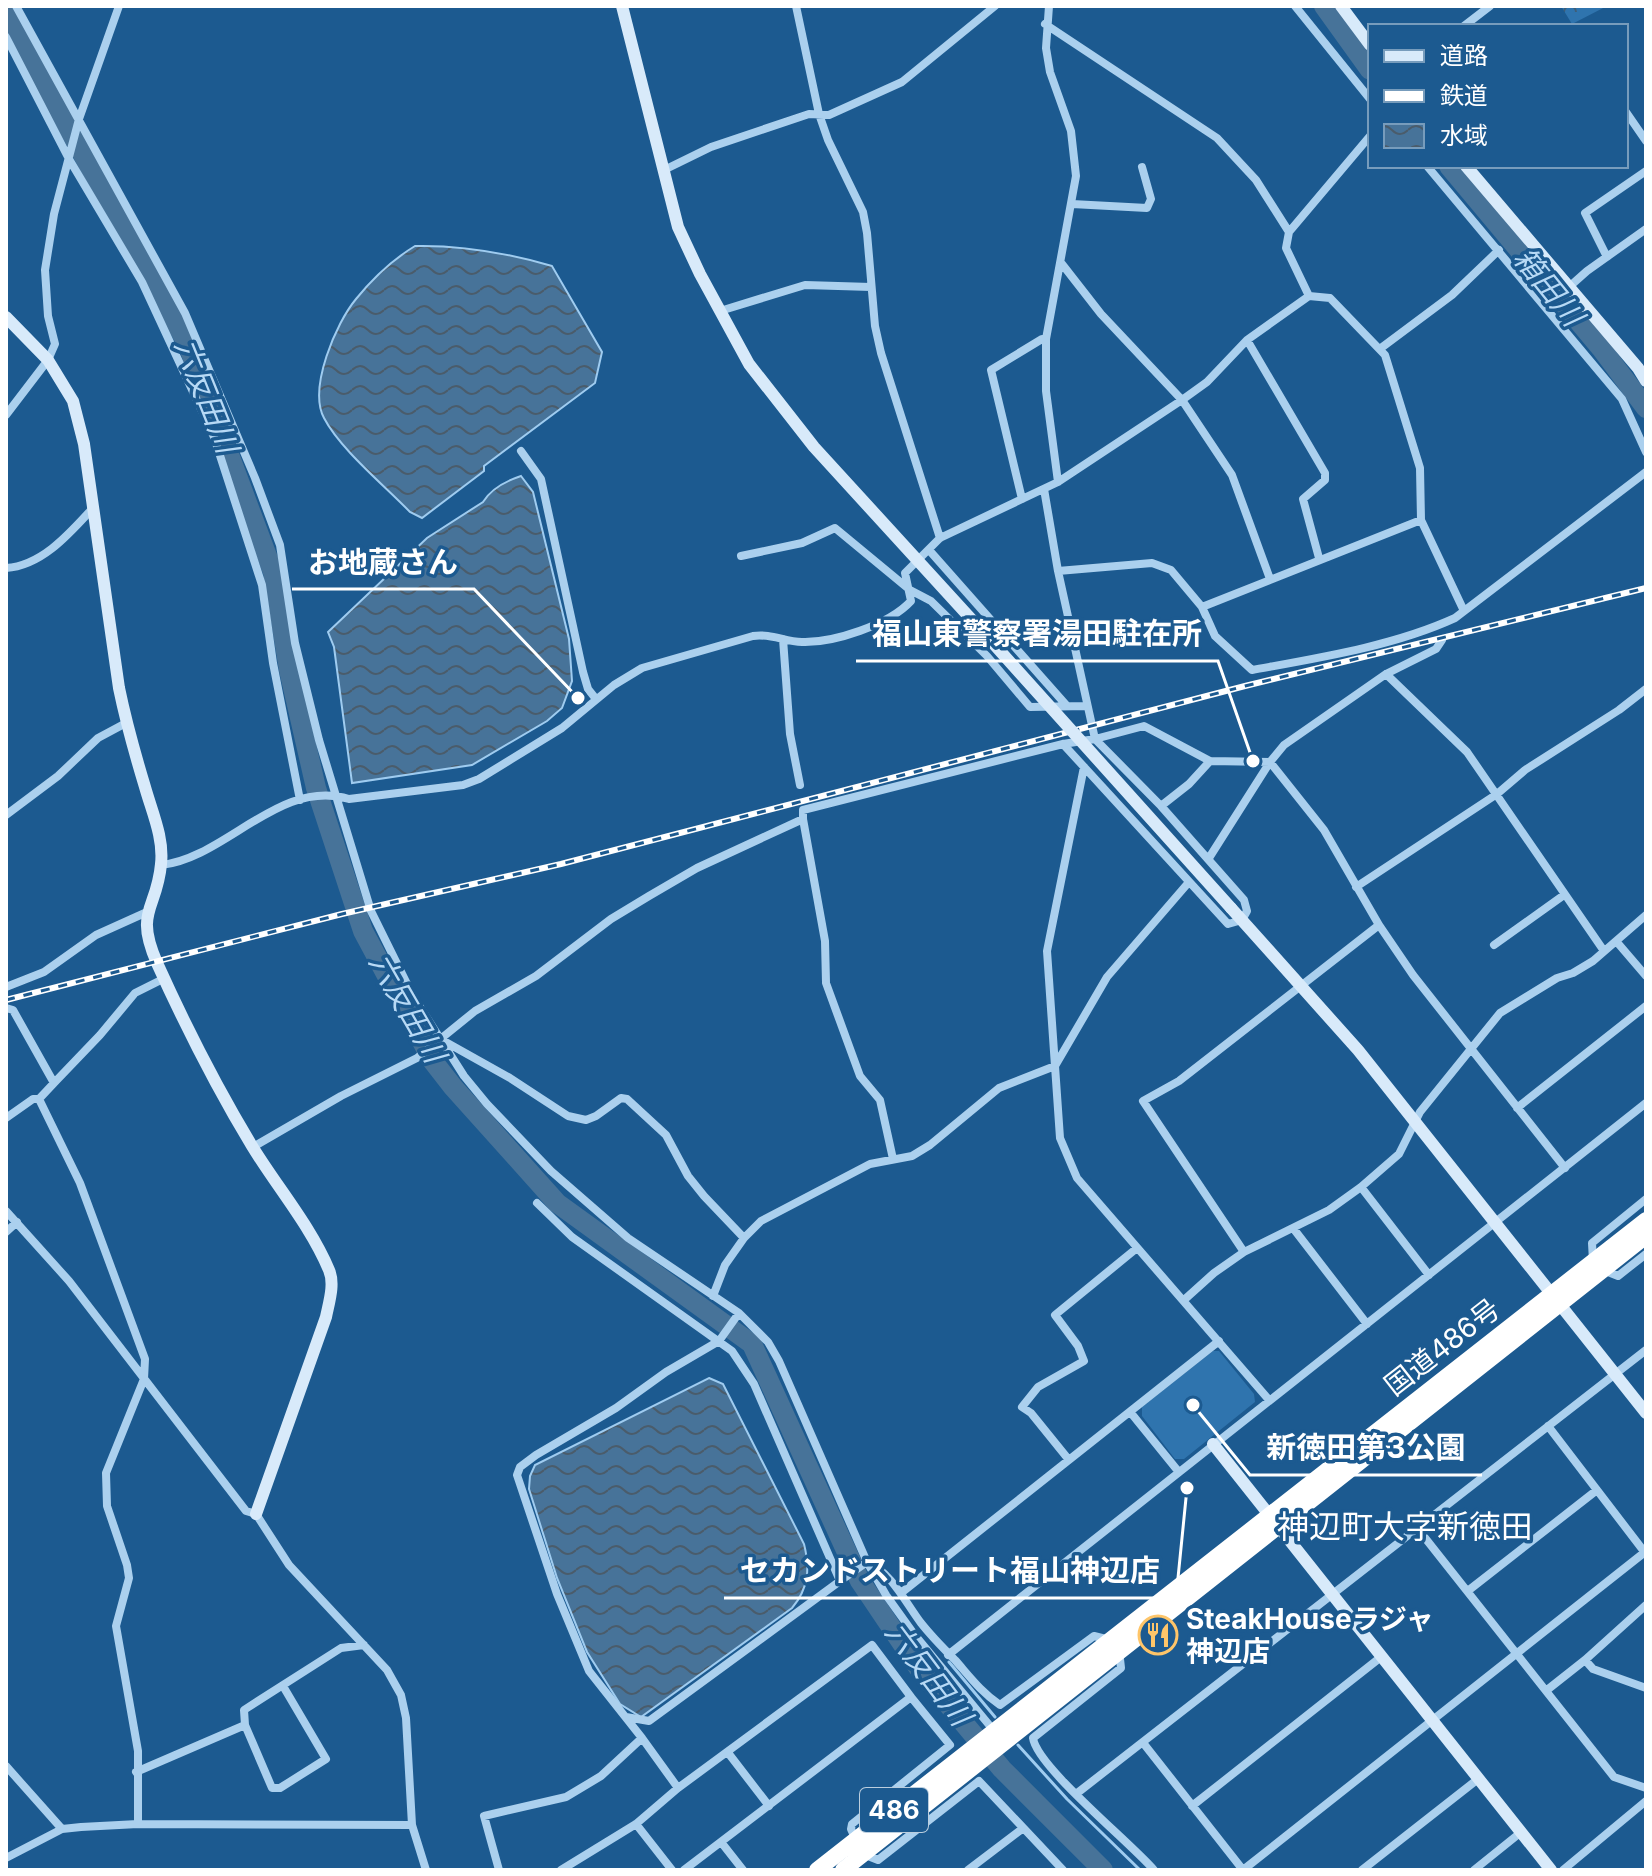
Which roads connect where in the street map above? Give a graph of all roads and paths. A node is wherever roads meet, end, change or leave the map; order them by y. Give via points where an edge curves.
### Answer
1 (16, 6) edge
2 (119, 6) edge
3 (622, 6) edge
4 (796, 6) edge
5 (995, 6) edge
6 (1049, 6) edge
7 (1295, 6) edge
8 (1341, 6) edge
9 (1490, 6) edge
10 (1045, 24) junction
11 (1467, 24) edge
12 (6, 37) edge
13 (1368, 42) edge
14 (1368, 97) edge
15 (819, 114) junction
16 (1628, 115) edge
17 (78, 123) junction
18 (1368, 138) edge
19 (1646, 141) edge
20 (70, 156) junction
21 (1142, 167) dead end
22 (1429, 168) edge
23 (1468, 168) edge
24 (664, 170) junction
25 (1646, 171) edge
26 (1072, 204) junction
27 (1646, 229) edge
28 (1289, 232) junction
29 (1499, 250) junction
30 (1607, 257) junction
31 (1062, 264) junction
32 (871, 287) junction
33 (1569, 287) junction
34 (1309, 296) junction
35 (720, 311) junction
36 (6, 317) edge
37 (1046, 339) junction
38 (1247, 340) junction
39 (1381, 348) junction
40 (48, 360) junction
41 (1646, 381) edge
42 (1182, 400) junction
43 (6, 415) edge
44 (521, 451) dead end
45 (1646, 452) edge
46 (1646, 472) edge
47 (1058, 482) junction
48 (1044, 489) junction
49 (1022, 499) junction
50 (93, 508) junction
51 (1421, 520) junction
52 (940, 538) junction
53 (929, 550) junction
54 (741, 556) dead end
55 (1319, 558) junction
56 (918, 559) junction
57 (6, 568) edge
58 (1058, 571) junction
59 (1270, 579) junction
60 (910, 590) junction
61 (1202, 607) junction
62 (1464, 611) junction
63 (783, 639) junction
64 (1442, 640) dead end
65 (1386, 674) junction
66 (1646, 689) edge
67 (596, 699) junction
68 (1067, 706) junction
69 (1086, 706) junction
70 (126, 723) junction
71 (1095, 739) junction
72 (1063, 744) junction
73 (1210, 761) junction
74 (1270, 762) junction
75 (1084, 767) junction
76 (800, 785) dead end
77 (1497, 794) junction
78 (333, 795) junction
79 (302, 800) junction
80 (1161, 806) junction
81 (6, 815) edge
82 (803, 819) junction
83 (1209, 858) junction
84 (161, 865) junction
85 (1189, 882) junction
86 (1356, 887) junction
87 (1564, 895) junction
88 (147, 912) junction
89 (1646, 915) edge
90 (1242, 920) junction
91 (1379, 925) junction
92 (1616, 941) junction
93 (1494, 945) dead end
94 (1604, 951) junction
95 (1646, 976) edge
96 (165, 978) junction
97 (1301, 986) junction
98 (6, 987) edge
99 (1646, 1006) edge
100 (6, 1008) edge
101 (441, 1040) junction
102 (1470, 1048) junction
103 (1055, 1066) junction
104 (54, 1083) junction
105 (39, 1099) junction
106 (1646, 1103) edge
107 (1517, 1108) junction
108 (6, 1118) edge
109 (1415, 1124) junction
110 (253, 1147) junction
111 (893, 1159) junction
112 (1565, 1168) junction
113 (1361, 1187) junction
114 (1646, 1199) edge
115 (537, 1203) dead end
116 (6, 1211) edge
117 (1646, 1220) edge
118 (17, 1222) junction
119 (1495, 1224) junction
120 (1293, 1228) junction
121 (6, 1232) edge
122 (1646, 1236) edge
123 (744, 1238) junction
124 (1137, 1248) junction
125 (1244, 1252) junction
126 (1646, 1254) edge
127 (1597, 1266) junction
128 (1429, 1275) junction
129 (713, 1296) junction
130 (1556, 1298) junction
131 (1184, 1300) junction
132 (738, 1315) junction
133 (1367, 1324) junction
134 (720, 1338) junction
135 (1219, 1341) junction
136 (1646, 1350) edge
137 (1615, 1374) junction
138 (144, 1379) junction
139 (1269, 1400) junction
140 (1131, 1413) junction
141 (1646, 1413) edge
142 (1548, 1426) junction
143 (1213, 1444) junction
144 (1069, 1460) junction
145 (1178, 1471) junction
146 (1597, 1490) junction
147 (256, 1514) junction
148 (1274, 1520) junction
149 (1418, 1529) junction
150 (1646, 1553) edge
151 (866, 1563) junction
152 (842, 1580) junction
153 (1469, 1590) junction
154 (901, 1593) junction
155 (1333, 1595) junction
156 (1646, 1605) edge
157 (364, 1645) junction
158 (1114, 1645) junction
159 (1517, 1654) junction
160 (948, 1655) junction
161 (1381, 1657) junction
162 (1585, 1660) junction
163 (283, 1686) junction
164 (1646, 1688) edge
165 (1547, 1690) junction
166 (911, 1697) junction
167 (626, 1717) junction
168 (1432, 1720) junction
169 (245, 1725) junction
170 (997, 1736) junction
171 (642, 1738) junction
172 (1144, 1744) junction
173 (729, 1754) dead end
174 (6, 1766) edge
175 (136, 1772) junction
176 (1478, 1779) junction
177 (678, 1788) junction
178 (1646, 1788) edge
179 (1076, 1794) junction
180 (1646, 1801) edge
181 (769, 1806) junction
182 (1192, 1806) junction
183 (138, 1824) junction
184 (636, 1824) junction
185 (412, 1825) junction
186 (62, 1829) junction
187 (1022, 1829) junction
188 (1520, 1833) junction
189 (721, 1842) junction
190 (859, 1847) junction
191 (6, 1858) edge
192 (426, 1870) edge
193 (499, 1870) edge
194 (561, 1870) edge
195 (672, 1870) edge
196 (684, 1870) edge
197 (743, 1870) edge
198 (817, 1870) edge
199 (843, 1870) edge
200 (968, 1870) edge
201 (1063, 1870) edge
202 (1154, 1870) edge
203 (1243, 1870) edge
204 (1362, 1870) edge
205 (1474, 1870) edge
206 (1551, 1870) edge
207 (1563, 1870) edge

1 - 17 street
2 - 17 street
3 - 24 street
4 - 15 street
5 - 15 street via 902,82 829,115
6 - 10 street
7 - 14 street
8 - 13 street
9 - 11 street
10 - 26 street via 1050,72 1071,131 1076,176
10 - 28 street via 1217,138 1256,180
12 - 20 street
15 - 24 street via 711,147
15 - 32 street via 863,212
16 - 19 street
17 - 20 street
17 - 78 street via 185,313 255,478 280,545 295,643
18 - 28 street
20 - 40 street via 45,270 55,344
20 - 79 street via 142,282 214,437 262,585
21 - 26 street via 1151,199 1147,208
22 - 29 street
23 - 33 street
24 - 35 street via 678,227
25 - 30 street via 1585,213
26 - 31 street
27 - 30 street
28 - 34 street via 1286,248
29 - 39 street via 1452,295
29 - 45 street via 1622,399
30 - 33 street
31 - 37 street
31 - 42 street
32 - 35 street via 805,285
32 - 52 street via 886,372
33 - 41 street
34 - 38 street
34 - 39 street via 1330,298
35 - 56 street via 749,364 814,447
36 - 40 street
37 - 47 street via 1046,391
37 - 49 street via 991,370
38 - 42 street
38 - 55 street via 1325,473 1325,480 1303,499
39 - 51 street via 1420,468
40 - 43 street
40 - 50 street via 73,401
42 - 47 street
42 - 59 street via 1232,475
44 - 67 street via 541,479 583,672
46 - 62 street
47 - 48 street
48 - 49 street
48 - 58 street
49 - 52 street
50 - 57 street via 62,542 19,567
50 - 70 street
51 - 55 street
51 - 62 street
52 - 53 street
53 - 56 street
53 - 68 street
54 - 60 street via 802,543 835,528
55 - 59 street
56 - 60 street via 905,573
56 - 90 street, bridge
58 - 61 street via 1152,563 1171,570
58 - 69 street
59 - 61 street
60 - 63 street via 906,606 873,625 824,641
60 - 68 street via 931,601 1030,707
61 - 62 street via 1215,636 1252,670 1428,631
63 - 67 street via 766,634 642,668
63 - 76 street via 790,734
64 - 65 street via 1436,649
65 - 74 street via 1284,745
65 - 77 street via 1467,752
66 - 77 street
67 - 78 street via 562,728 463,785 349,799
68 - 69 street
69 - 71 street
70 - 81 street via 98,738
70 - 84 street via 161,841
71 - 72 street
71 - 73 street via 1144,726
71 - 80 street
72 - 75 street
72 - 82 street via 803,810
73 - 74 street
73 - 80 street
74 - 83 street
74 - 86 street via 1324,830
75 - 85 street
75 - 103 street via 1047,951
77 - 86 street
77 - 87 street
78 - 79 street
78 - 101 street via 371,911
79 - 84 street via 266,814 180,863
80 - 83 street
82 - 101 street via 697,868 611,919
82 - 111 street via 825,941 826,983 860,1076 880,1100
83 - 90 street via 1244,900 1247,911
84 - 88 street
85 - 90 street via 1228,924
85 - 103 street via 1107,977
86 - 91 street
87 - 93 street
87 - 94 street
88 - 96 street via 145,929
88 - 98 street via 96,935 44,972
89 - 92 street
90 - 97 street
91 - 97 street
91 - 102 street
92 - 94 street
92 - 95 street
94 - 102 street via 1500,1013
96 - 104 street via 135,993
96 - 110 street
97 - 109 street
97 - 125 street via 1179,1081 1143,1101
99 - 107 street
100 - 104 street via 13,1010
101 - 110 street
101 - 123 street via 568,1116 586,1120 627,1099 666,1135 696,1186
101 - 129 street via 487,1104 551,1171 628,1238
102 - 107 street
102 - 109 street
103 - 111 street via 999,1088 930,1145
103 - 124 street via 1060,1138 1067,1156 1077,1178
104 - 105 street
105 - 108 street
105 - 138 street via 107,1251 145,1359
106 - 112 street
107 - 112 street
109 - 113 street via 1399,1154
109 - 119 street
110 - 147 street via 296,1212 332,1285 326,1317
111 - 123 street via 870,1164 761,1221
112 - 119 street
113 - 120 street
113 - 128 street
114 - 127 street via 1592,1243
115 - 134 street via 572,1237
116 - 118 street
117 - 127 highway, 国道486号 / 486
118 - 121 street
118 - 138 street
119 - 128 street
119 - 130 street
120 - 125 street
120 - 133 street
122 - 127 highway, 国道486号 / 486
123 - 129 street via 725,1265
124 - 131 street
124 - 144 street via 1055,1315 1084,1361 1038,1387 1022,1407
125 - 131 street
126 - 127 street via 1618,1276
127 - 130 highway, 国道486号 / 486
128 - 133 street
129 - 132 street
130 - 137 street
130 - 148 highway, 国道486号 / 486
131 - 135 street
132 - 134 street
132 - 151 street via 768,1342 779,1361
133 - 139 street
134 - 152 street via 754,1384
134 - 167 street via 536,1455 517,1475 589,1671
135 - 139 street
135 - 140 street
136 - 137 street
137 - 141 street
137 - 142 street
138 - 147 street via 246,1511
138 - 175 street via 106,1473 105,1488 129,1578 116,1626 135,1727
139 - 143 street
140 - 144 street
140 - 145 street
142 - 146 street
142 - 149 street
143 - 145 street
143 - 148 street
144 - 154 street
145 - 160 street
146 - 150 street
146 - 153 street
147 - 157 street via 289,1565
148 - 155 street
148 - 158 highway, 国道486号 / 486
149 - 153 street
149 - 155 street
150 - 159 street
151 - 152 street
151 - 154 street via 876,1566
151 - 170 street via 900,1616
152 - 167 street via 649,1721
153 - 159 street
154 - 160 street
155 - 161 street
155 - 172 street
156 - 162 street
157 - 163 street via 341,1648
157 - 185 street via 401,1695
158 - 160 street via 1094,1636 1000,1705
158 - 170 highway, 国道486号 / 486
158 - 179 street via 1121,1668 1033,1738 1035,1748
159 - 165 street
159 - 168 street
161 - 168 street
161 - 182 street
162 - 164 street via 1593,1669
162 - 165 street
163 - 169 street via 244,1710
163 - 169 street via 326,1759 272,1788
165 - 178 street via 1614,1777
166 - 177 street via 872,1645
166 - 181 street
166 - 190 street via 950,1745 852,1824
167 - 171 street
168 - 176 street
168 - 203 street
169 - 175 street
170 - 190 highway, 国道486号 / 486
171 - 177 street
171 - 193 street via 601,1776 566,1797 484,1816
172 - 179 street
172 - 182 street
173 - 181 street
174 - 186 street
175 - 183 street
176 - 188 street
176 - 204 street
177 - 184 street
179 - 202 street
180 - 207 street
181 - 189 street
182 - 203 street
183 - 185 street
183 - 186 street
184 - 194 street
184 - 195 street
185 - 192 street
186 - 191 street
187 - 190 street via 979,1781 878,1860
187 - 200 street
187 - 201 street
188 - 205 street
188 - 206 street
189 - 196 street
189 - 197 street
190 - 198 highway, 国道486号 / 486
190 - 199 highway, 国道486号 / 486

